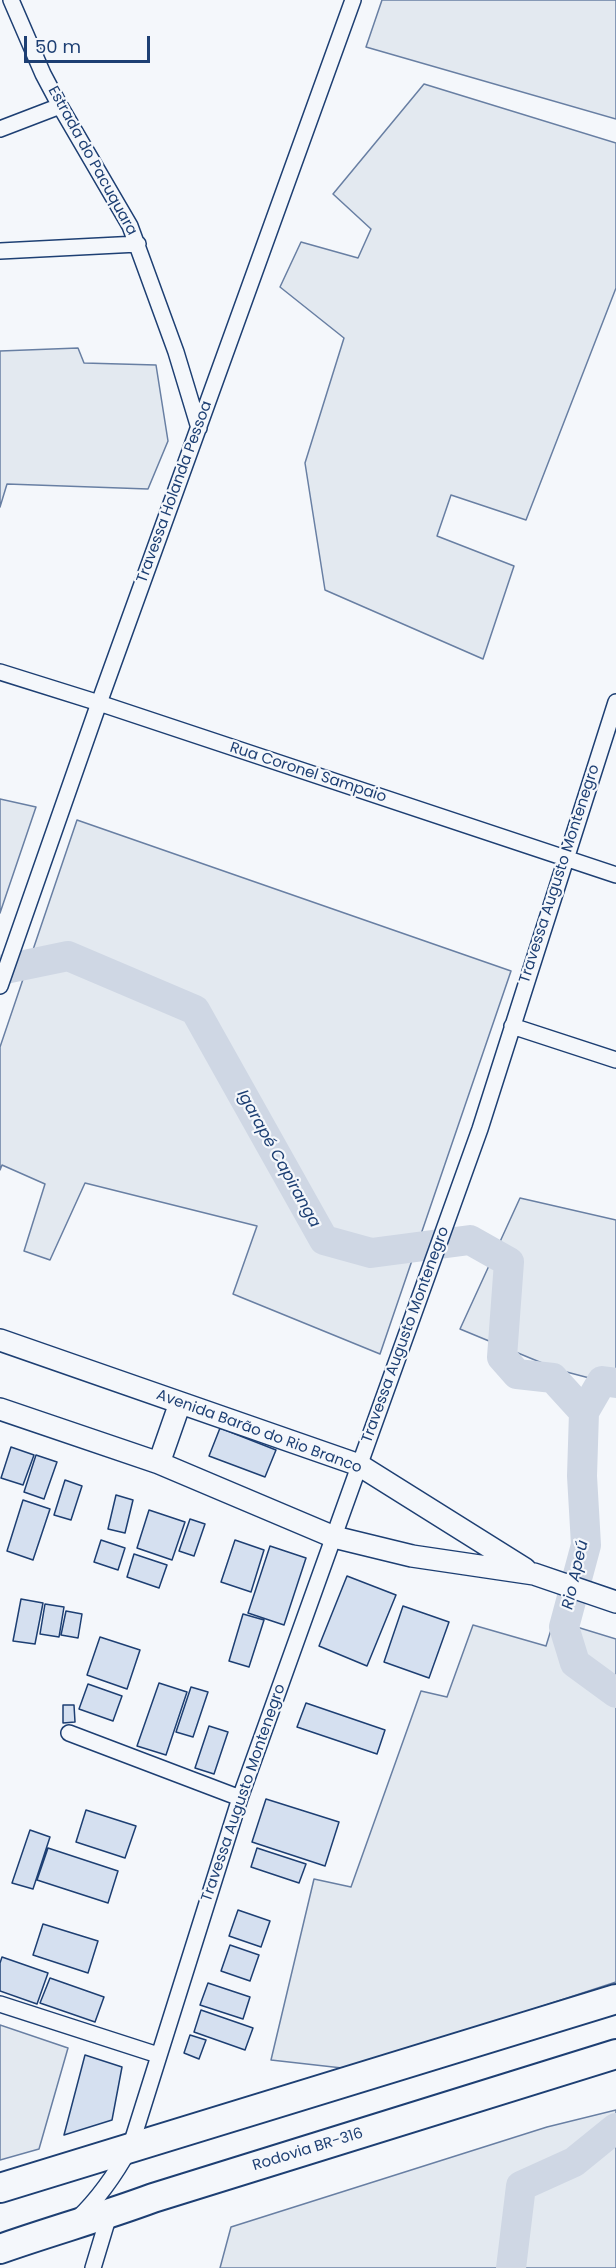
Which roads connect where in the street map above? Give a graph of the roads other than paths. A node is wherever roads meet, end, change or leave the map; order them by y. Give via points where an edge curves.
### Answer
1 (10, 0) edge
2 (353, 0) edge
3 (60, 106) junction
4 (0, 129) edge
5 (138, 244) junction
6 (0, 251) edge
7 (198, 428) junction
8 (0, 672) edge
9 (616, 702) edge
10 (99, 703) junction
11 (564, 858) junction
12 (616, 875) edge
13 (0, 986) edge
14 (512, 1026) junction
15 (616, 1060) edge
16 (0, 1340) edge
17 (180, 1403) junction
18 (0, 1409) edge
19 (159, 1464) junction
20 (359, 1465) junction
21 (334, 1537) junction
22 (543, 1578) junction
23 (616, 1602) edge
24 (69, 1733) dead end
25 (240, 1798) junction
26 (616, 1999) edge
27 (0, 2004) edge
28 (616, 2054) edge
29 (158, 2055) junction
30 (130, 2148) junction
31 (0, 2188) edge
32 (109, 2215) junction
33 (71, 2224) junction
34 (0, 2248) edge
35 (93, 2268) edge

1 - 3 street, Estrada do Pacuquara
2 - 7 street, Travessa Holanda Pessoa
3 - 4 street
3 - 5 street, Estrada do Pacuquara
5 - 6 street
5 - 7 street, Estrada do Pacuquara
7 - 10 street, Travessa Holanda Pessoa
8 - 10 street, Rua Coronel Sampaio
9 - 11 street, Travessa Augusto Montenegro
10 - 11 street, Rua Coronel Sampaio
10 - 13 street, Travessa Holanda Pessoa
11 - 12 street, Rua Coronel Sampaio
11 - 14 street, Travessa Augusto Montenegro
14 - 15 street
14 - 20 street, Travessa Augusto Montenegro via 480,1129
16 - 17 main road, Avenida Barão do Rio Branco
17 - 19 main road
17 - 20 main road, Avenida Barão do Rio Branco
18 - 19 main road, Avenida Barão do Rio Branco
19 - 21 main road, Avenida Barão do Rio Branco
20 - 21 street, Travessa Augusto Montenegro
20 - 22 main road, Avenida Barão do Rio Branco
21 - 22 main road, Avenida Barão do Rio Branco via 412,1556
21 - 25 street, Travessa Augusto Montenegro
22 - 23 main road, Avenida Barão do Rio Branco
24 - 25 street
25 - 29 street, Travessa Augusto Montenegro
26 - 30 highway
27 - 29 street
28 - 32 highway, Rodovia BR-316
29 - 30 street, Travessa Augusto Montenegro
30 - 31 highway
30 - 33 street, Travessa Augusto Montenegro via 115,2176
32 - 33 highway, Rodovia BR-316
32 - 35 street
33 - 34 highway, Rodovia BR-316

